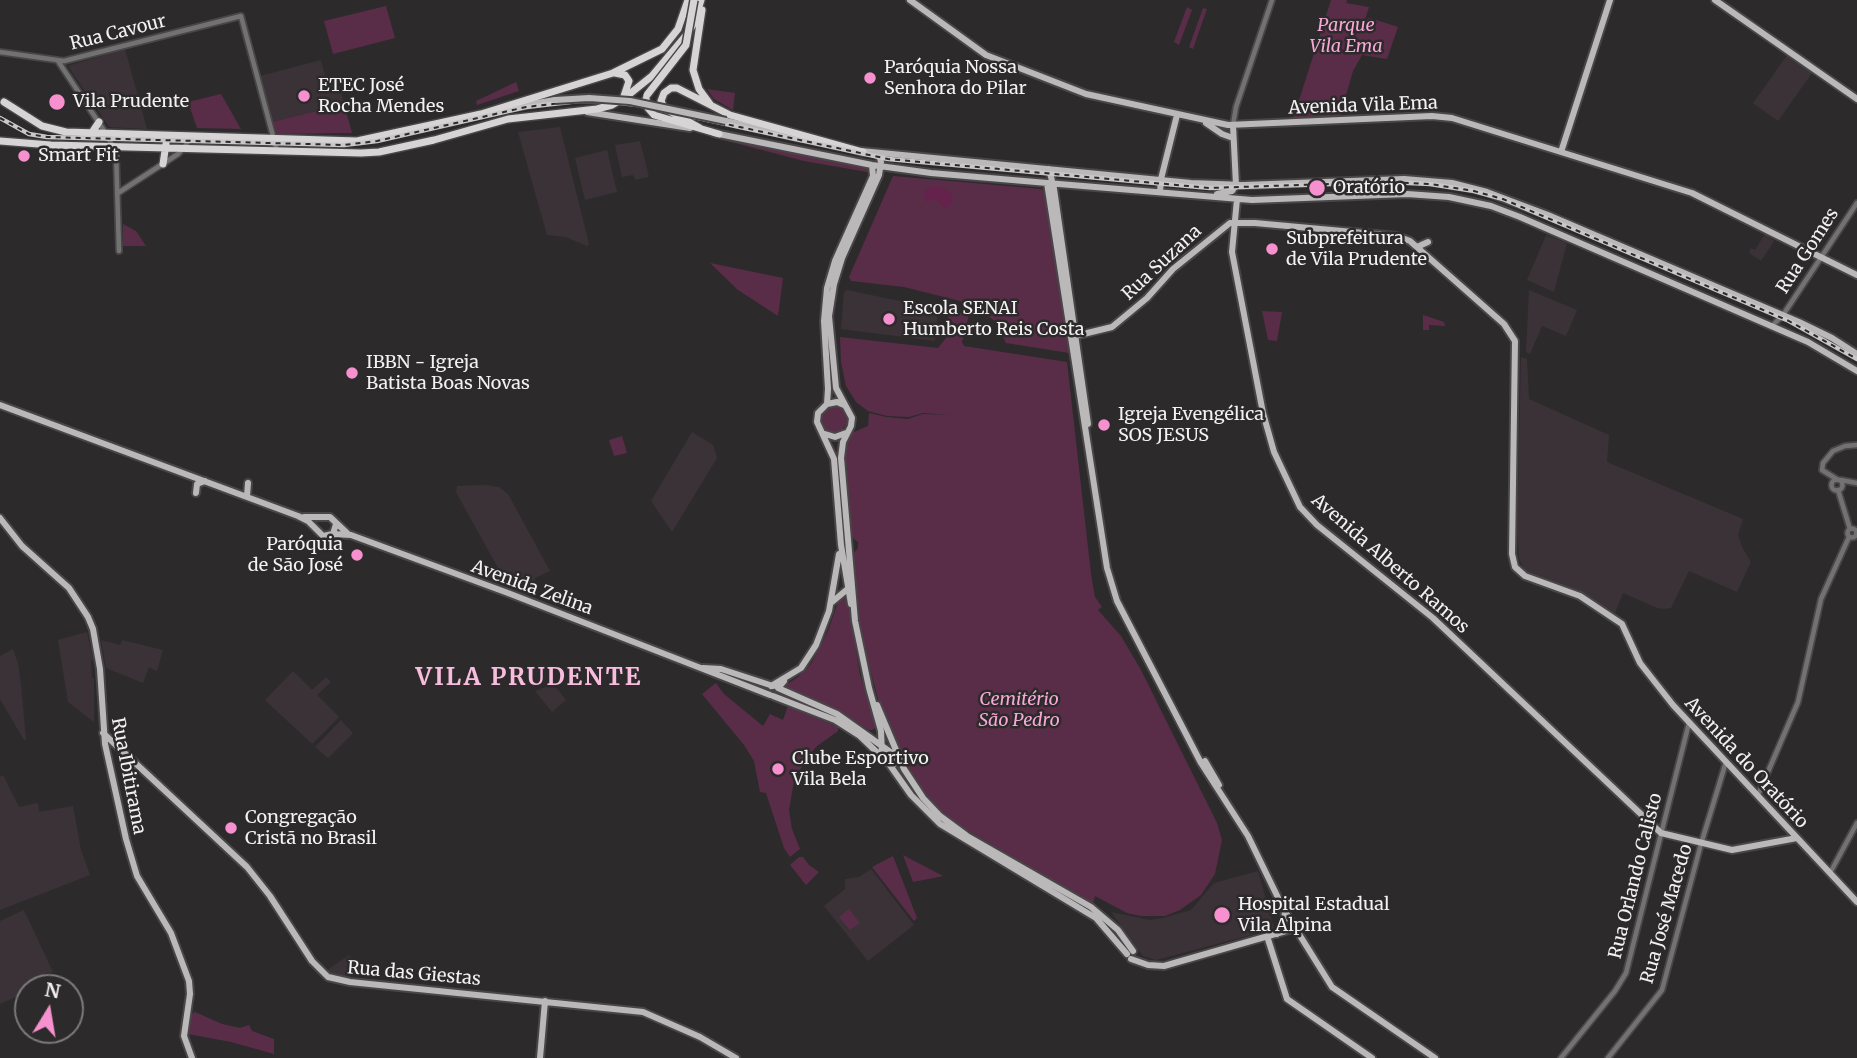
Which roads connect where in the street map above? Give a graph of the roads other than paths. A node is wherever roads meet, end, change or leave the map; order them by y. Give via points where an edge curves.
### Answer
1 (688, 0) edge
2 (910, 0) edge
3 (1272, 0) edge
4 (1610, 0) edge
5 (1715, 0) edge
6 (699, 1) edge
7 (0, 52) edge
8 (58, 61) junction
9 (612, 73) junction
10 (622, 99) junction
11 (1857, 100) edge
12 (4, 102) dead end
13 (713, 107) junction
14 (581, 112) junction
15 (481, 114) junction
16 (1177, 115) junction
17 (1201, 120) junction
18 (99, 122) junction
19 (1233, 125) junction
20 (700, 128) junction
21 (91, 134) junction
22 (719, 134) junction
23 (107, 135) junction
24 (167, 136) junction
25 (190, 137) junction
26 (1233, 138) junction
27 (274, 140) junction
28 (0, 141) edge
29 (114, 147) junction
30 (166, 148) junction
31 (184, 149) junction
32 (277, 151) junction
33 (863, 152) junction
34 (1561, 152) junction
35 (879, 154) junction
36 (163, 164) junction
37 (872, 164) junction
38 (881, 166) junction
39 (1049, 169) junction
40 (1160, 179) junction
41 (1050, 183) junction
42 (1236, 185) junction
43 (120, 192) junction
44 (1160, 192) junction
45 (1190, 195) junction
46 (1237, 199) junction
47 (1857, 203) edge
48 (1233, 222) junction
49 (1428, 242) dead end
50 (1417, 247) junction
51 (119, 251) dead end
52 (1821, 257) junction
53 (1857, 275) edge
54 (1783, 315) junction
55 (1772, 326) junction
56 (1073, 337) junction
57 (1857, 354) edge
58 (1857, 371) edge
59 (827, 404) junction
60 (0, 405) edge
61 (846, 406) junction
62 (824, 433) junction
63 (846, 433) junction
64 (1857, 444) edge
65 (1824, 472) junction
66 (1839, 480) junction
67 (205, 481) junction
68 (248, 483) dead end
69 (1856, 483) edge
70 (1831, 484) junction
71 (1840, 489) junction
72 (196, 493) dead end
73 (247, 496) junction
74 (299, 516) junction
75 (0, 518) edge
76 (321, 518) junction
77 (336, 524) junction
78 (317, 529) junction
79 (333, 534) junction
80 (351, 536) junction
81 (841, 545) junction
82 (850, 562) junction
83 (852, 582) junction
84 (835, 584) junction
85 (848, 590) junction
86 (841, 594) junction
87 (849, 598) junction
88 (831, 604) junction
89 (855, 616) junction
90 (703, 667) junction
91 (786, 677) junction
92 (758, 681) junction
93 (868, 681) junction
94 (775, 687) junction
95 (771, 695) junction
96 (1689, 723) junction
97 (880, 727) junction
98 (103, 733) junction
99 (870, 736) junction
100 (882, 744) junction
101 (883, 758) junction
102 (898, 758) junction
103 (1726, 762) junction
104 (1757, 796) junction
105 (1231, 808) junction
106 (1857, 823) edge
107 (1661, 833) junction
108 (1797, 838) junction
109 (1701, 844) junction
110 (1830, 873) junction
111 (1857, 902) edge
112 (1284, 910) junction
113 (1296, 928) junction
114 (1277, 934) junction
115 (1267, 936) junction
116 (1132, 955) junction
117 (545, 1001) junction
118 (192, 1058) edge
119 (540, 1058) edge
120 (736, 1058) edge
121 (1372, 1058) edge
122 (1435, 1058) edge
123 (1561, 1058) edge
124 (1608, 1058) edge

1 - 9 highway via 678,29 662,49
2 - 16 main road, Avenida Vila Ema via 994,58 1086,94
3 - 19 street
4 - 34 main road
5 - 11 main road
6 - 10 highway via 694,23 680,45 639,88
6 - 13 highway via 702,19 693,70 699,89
6 - 20 highway, bridge via 686,45 647,94 646,104 654,115
7 - 8 street, Rua Cavour
8 - 18 street
8 - 27 street, Rua Cavour via 241,16
9 - 10 highway via 629,81
9 - 15 highway
10 - 14 highway
12 - 21 highway via 48,128
13 - 20 highway via 675,88 662,95 664,108
13 - 33 highway
14 - 22 main road
14 - 32 highway via 508,119 379,152
15 - 27 highway via 357,141
15 - 33 main road, bridge via 555,100 630,101
16 - 17 main road, Avenida Vila Ema
16 - 40 main road
17 - 19 main road, Avenida Vila Ema
17 - 26 main road
18 - 21 highway
18 - 23 street
19 - 26 main road
19 - 34 main road, Avenida Vila Ema via 1445,117
20 - 22 highway
21 - 23 highway
22 - 37 main road
23 - 24 highway
23 - 29 street
24 - 25 highway
24 - 30 highway
25 - 27 highway
25 - 31 street
26 - 42 main road
27 - 32 street
28 - 29 highway
29 - 30 highway
29 - 43 street
30 - 31 highway
30 - 36 highway
31 - 32 highway
31 - 36 street
33 - 35 main road
34 - 52 main road, Avenida Vila Ema via 1692,193
35 - 38 main road
35 - 39 main road
36 - 43 street
37 - 38 main road
37 - 59 main road via 873,176 827,288
38 - 41 main road
38 - 61 main road via 831,297 836,388
39 - 40 main road
39 - 41 main road
40 - 42 main road
40 - 44 main road
41 - 44 main road
41 - 56 main road
42 - 45 main road via 1227,193
42 - 54 main road via 1404,179 1472,187
43 - 51 street
44 - 45 main road
45 - 46 main road
46 - 48 main road, Avenida Alberto Ramos
46 - 55 main road via 1427,194 1491,206
47 - 52 street, Rua Gomes
48 - 50 main road, Avenida do Oratório via 1396,236
48 - 56 main road, Rua Suzana via 1167,274 1112,327
48 - 107 main road, Avenida Alberto Ramos via 1232,252 1268,435 1300,507 1443,627
49 - 50 main road
50 - 96 main road, Avenida do Oratório via 1504,324 1516,341 1509,555 1515,575 1581,600 1615,622 1627,634 1651,680
52 - 53 main road, Avenida Vila Ema
52 - 54 street, Rua Gomes
54 - 55 street, Rua Gomes
54 - 57 main road
55 - 58 main road
56 - 105 main road via 1112,590 1201,763
59 - 61 main road
59 - 62 main road via 817,418
60 - 67 main road
61 - 63 main road via 852,418
62 - 63 main road via 835,437
62 - 81 main road via 836,470
63 - 82 main road via 841,458
64 - 65 street via 1833,451 1826,458
65 - 66 street
65 - 70 street
66 - 69 street
66 - 70 street
66 - 71 street
67 - 72 main road via 197,484
67 - 73 main road
68 - 73 main road
69 - 71 street
70 - 71 street
71 - 104 street via 1849,537 1821,599 1798,702
73 - 74 main road
74 - 76 main road
74 - 78 main road
75 - 98 main road, Rua Ibitirama via 22,546 67,586 88,617 100,669
76 - 77 main road via 330,517
76 - 78 main road
77 - 79 main road
77 - 80 main road, Avenida Zelina
78 - 79 main road via 325,536
79 - 80 main road, Avenida Zelina
80 - 90 main road, Avenida Zelina
81 - 82 main road
81 - 84 main road
81 - 85 main road
82 - 83 main road
83 - 85 main road
83 - 89 main road
84 - 86 main road
84 - 88 main road
85 - 86 main road
85 - 87 main road
86 - 87 main road
86 - 88 main road
87 - 89 main road
88 - 91 main road via 808,660
89 - 93 main road
90 - 92 main road
90 - 95 main road
91 - 92 main road
91 - 94 main road
92 - 94 main road
93 - 97 main road
93 - 102 main road
94 - 95 main road via 776,694
94 - 99 main road via 837,714
95 - 101 main road via 835,720
96 - 103 main road, Avenida do Oratório
96 - 107 street, Rua Orlando Calisto
97 - 99 main road
97 - 100 main road
98 - 117 main road, Rua das Giestas via 247,867 328,977
98 - 118 main road, Rua Ibitirama via 137,876 168,927 189,981 184,1036
99 - 100 main road
100 - 101 main road
100 - 102 main road
101 - 102 main road via 891,764
101 - 116 main road via 940,824 1096,918
102 - 116 main road via 940,816 1091,907 1118,930
103 - 104 main road, Avenida do Oratório
103 - 109 street, Rua José Macedo
104 - 108 main road, Avenida do Oratório
105 - 112 main road
105 - 113 main road via 1259,851
106 - 110 street
107 - 109 main road
107 - 123 street, Rua Orlando Calisto via 1626,972
108 - 109 main road via 1738,850
108 - 110 main road, Avenida do Oratório
109 - 124 street, Rua José Macedo via 1662,990
110 - 111 main road, Avenida do Oratório
112 - 113 main road
112 - 114 main road
113 - 114 main road
113 - 122 main road via 1336,991
114 - 115 main road
115 - 116 main road via 1169,964
115 - 121 main road via 1287,999
117 - 119 main road
117 - 120 main road, Rua das Giestas via 643,1012

